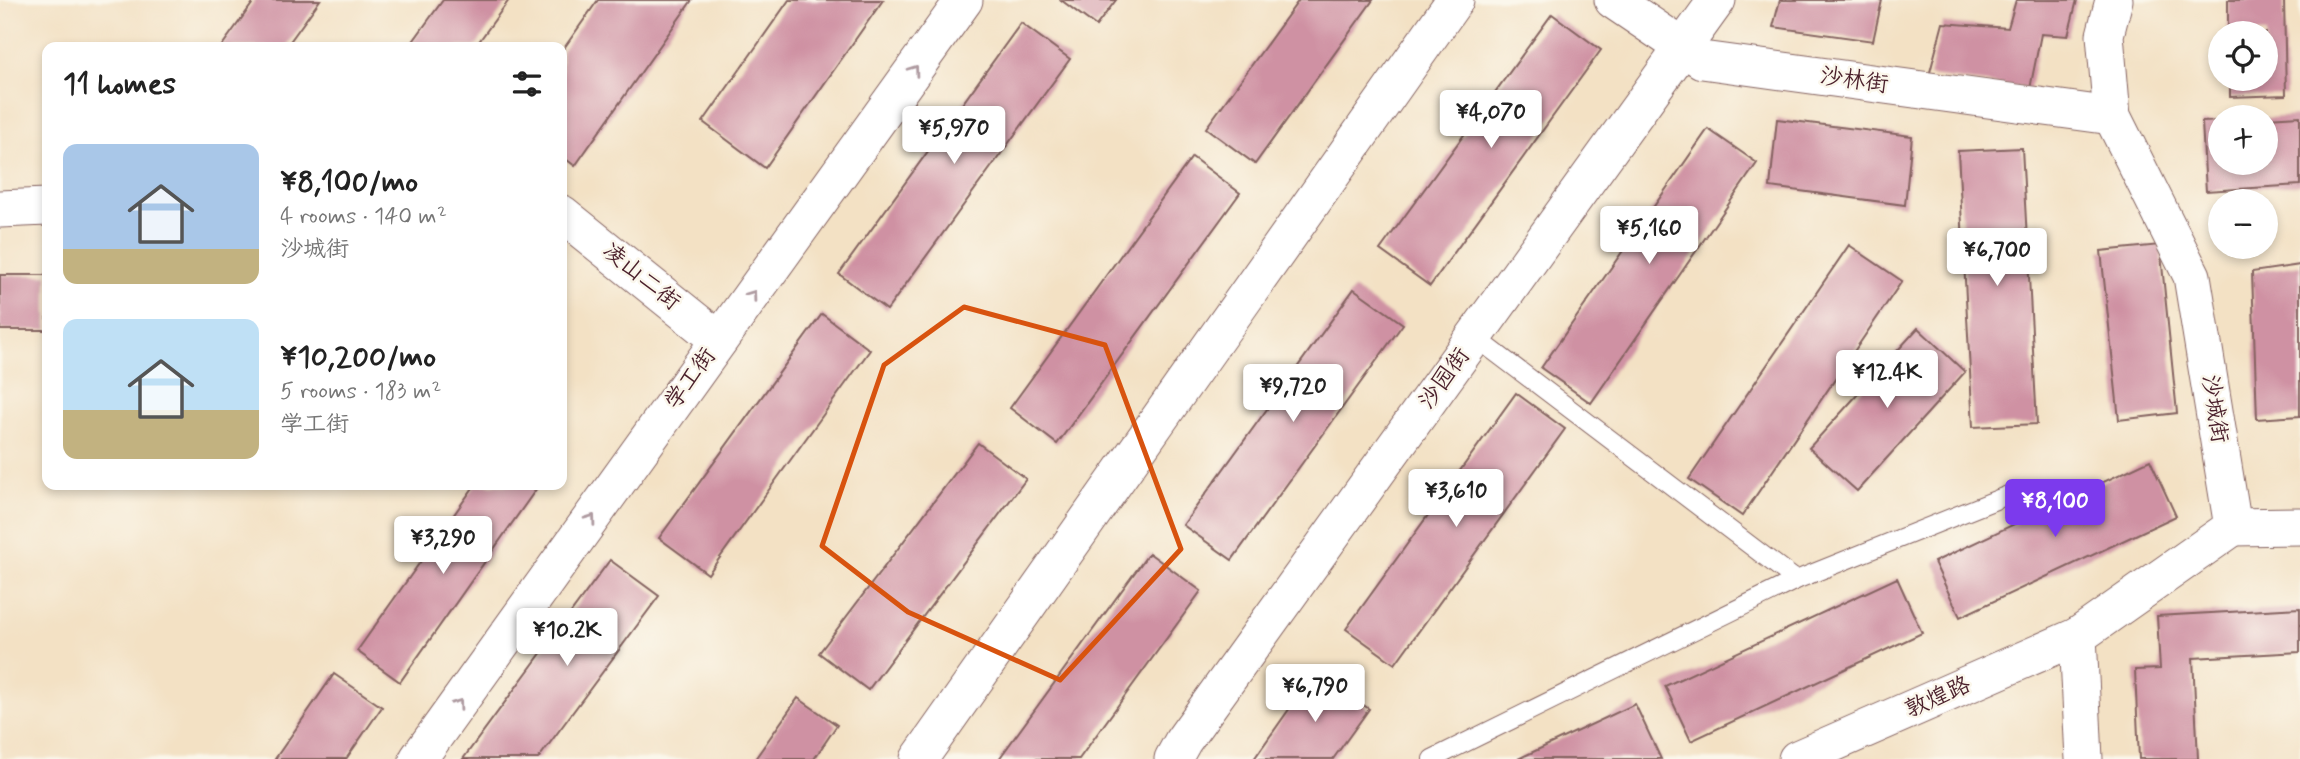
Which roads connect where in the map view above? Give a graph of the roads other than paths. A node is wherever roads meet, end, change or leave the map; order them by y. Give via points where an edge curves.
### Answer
1 (964, 0) edge
2 (1455, 0) edge
3 (1613, 0) edge
4 (1717, 0) edge
5 (2114, 0) edge
6 (1684, 48) junction
7 (2112, 116) junction
8 (42, 207) edge
9 (0, 209) edge
10 (567, 218) edge
11 (1475, 337) junction
12 (719, 340) junction
13 (2013, 493) dead end
14 (2300, 526) edge
15 (2232, 527) junction
16 (1796, 580) junction
17 (2078, 636) junction
18 (418, 759) edge
19 (919, 759) edge
20 (1173, 759) edge
21 (1432, 759) edge
22 (1797, 759) edge
23 (2084, 759) edge

12 -> 1 street, 学工街
2 - 19 street
3 - 6 street, 沙林街
4 - 6 street, 沙园街
5 - 7 street, 沙城街 via 2105,35
6 - 7 street, 沙林街 via 1702,60
6 - 11 street, 沙园街
7 - 15 street, 沙城街 via 2192,276
8 - 9 street
10 - 12 street, 凌山二街
11 - 16 lane
11 - 20 street, 沙园街
18 -> 12 street, 学工街
13 - 16 lane
14 - 15 street
15 - 17 street
16 - 21 lane
17 - 22 street, 敦煌路
17 - 23 street

